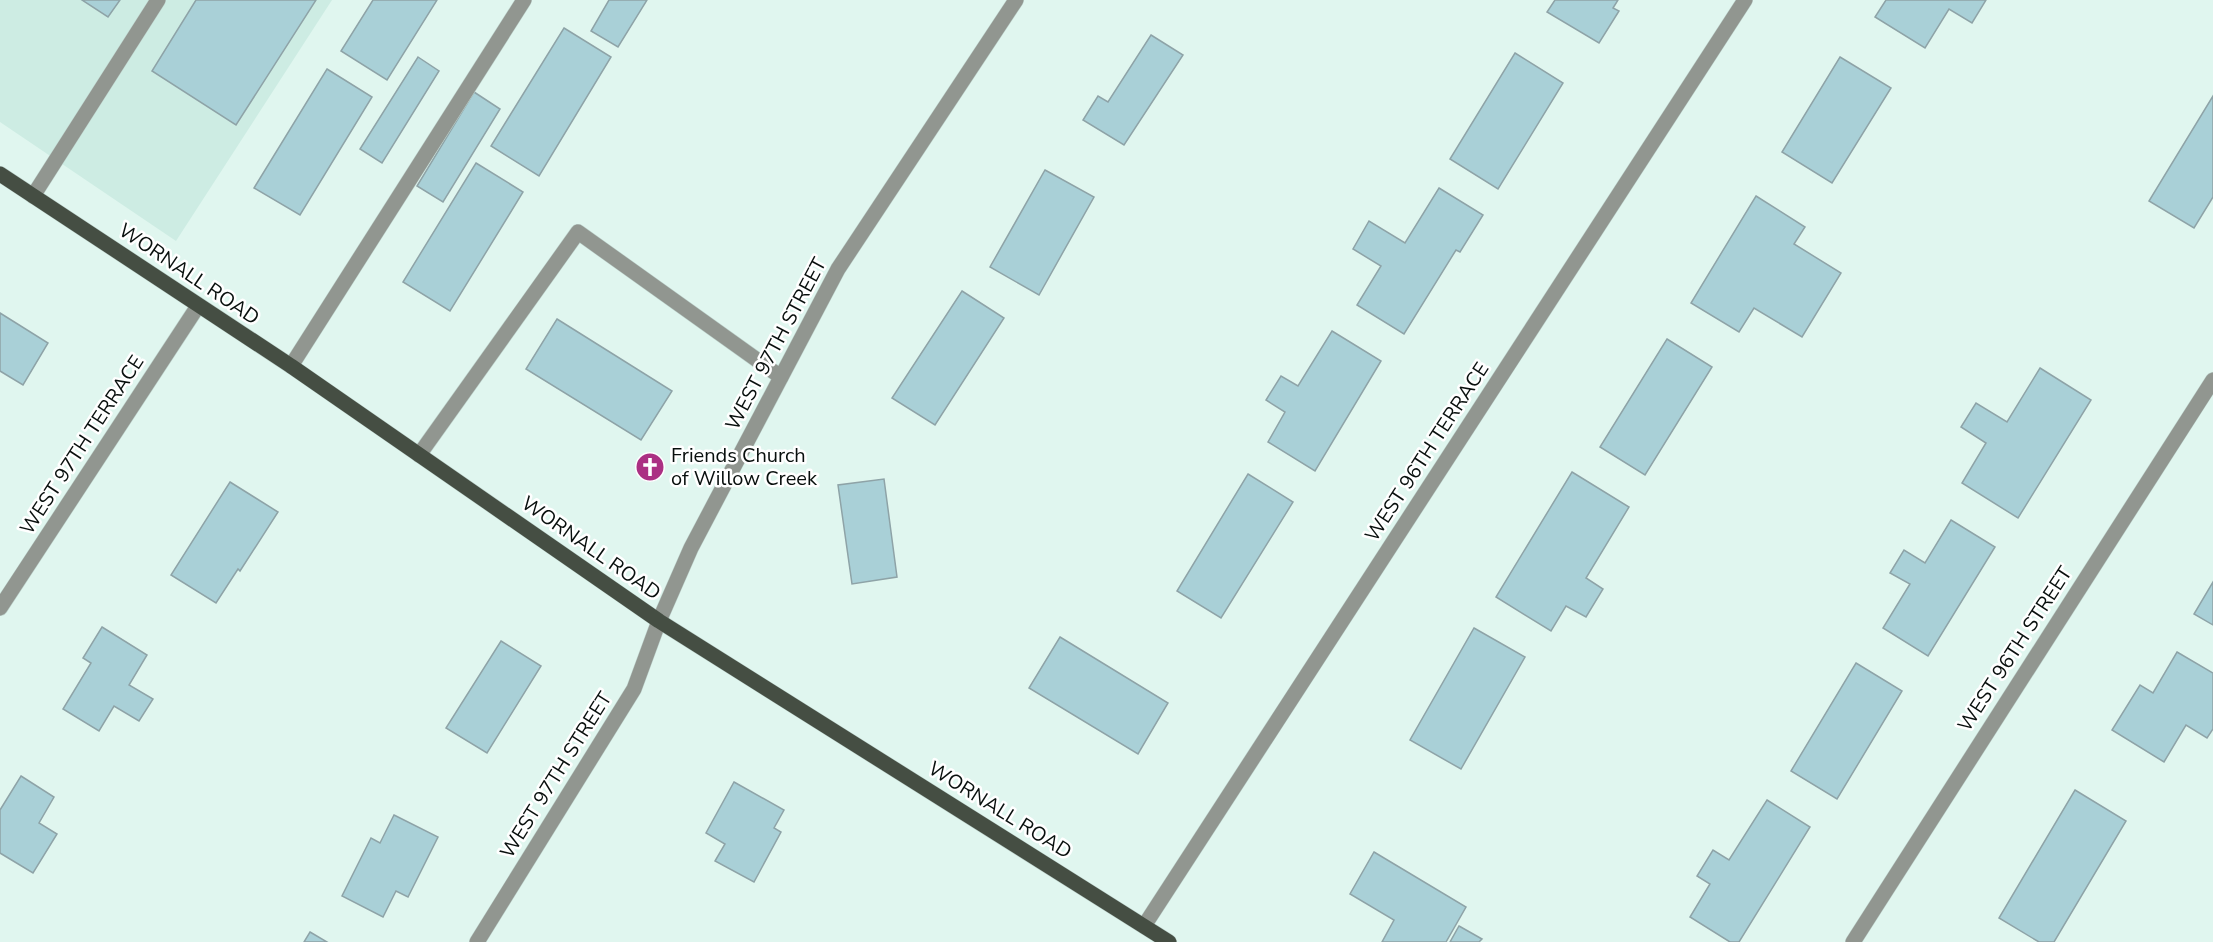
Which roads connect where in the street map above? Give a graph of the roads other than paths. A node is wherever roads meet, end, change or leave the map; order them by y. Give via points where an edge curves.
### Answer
1 (158, 0) edge
2 (524, 0) edge
3 (1016, 0) edge
4 (1745, 0) edge
5 (0, 174) edge
6 (33, 196) junction
7 (198, 306) junction
8 (291, 366) junction
9 (781, 377) junction
10 (2213, 380) edge
11 (419, 455) junction
12 (0, 608) edge
13 (659, 621) junction
14 (1144, 926) junction
15 (477, 942) edge
16 (1169, 942) edge
17 (1853, 942) edge

1 - 6 street
2 - 8 street
3 - 9 street, WEST 97TH STREET via 838,269
4 - 14 street, WEST 96TH TERRACE
5 - 6 main road, WORNALL ROAD
6 - 7 main road, WORNALL ROAD
7 - 8 main road, WORNALL ROAD
7 - 12 street, WEST 97TH TERRACE
8 - 11 main road, WORNALL ROAD
9 - 11 street via 578,232
9 - 13 street, WEST 97TH STREET via 691,548
10 - 17 street, WEST 96TH STREET
11 - 13 main road, WORNALL ROAD
13 - 14 main road, WORNALL ROAD
13 - 15 street, WEST 97TH STREET via 634,689
14 - 16 main road, WORNALL ROAD

